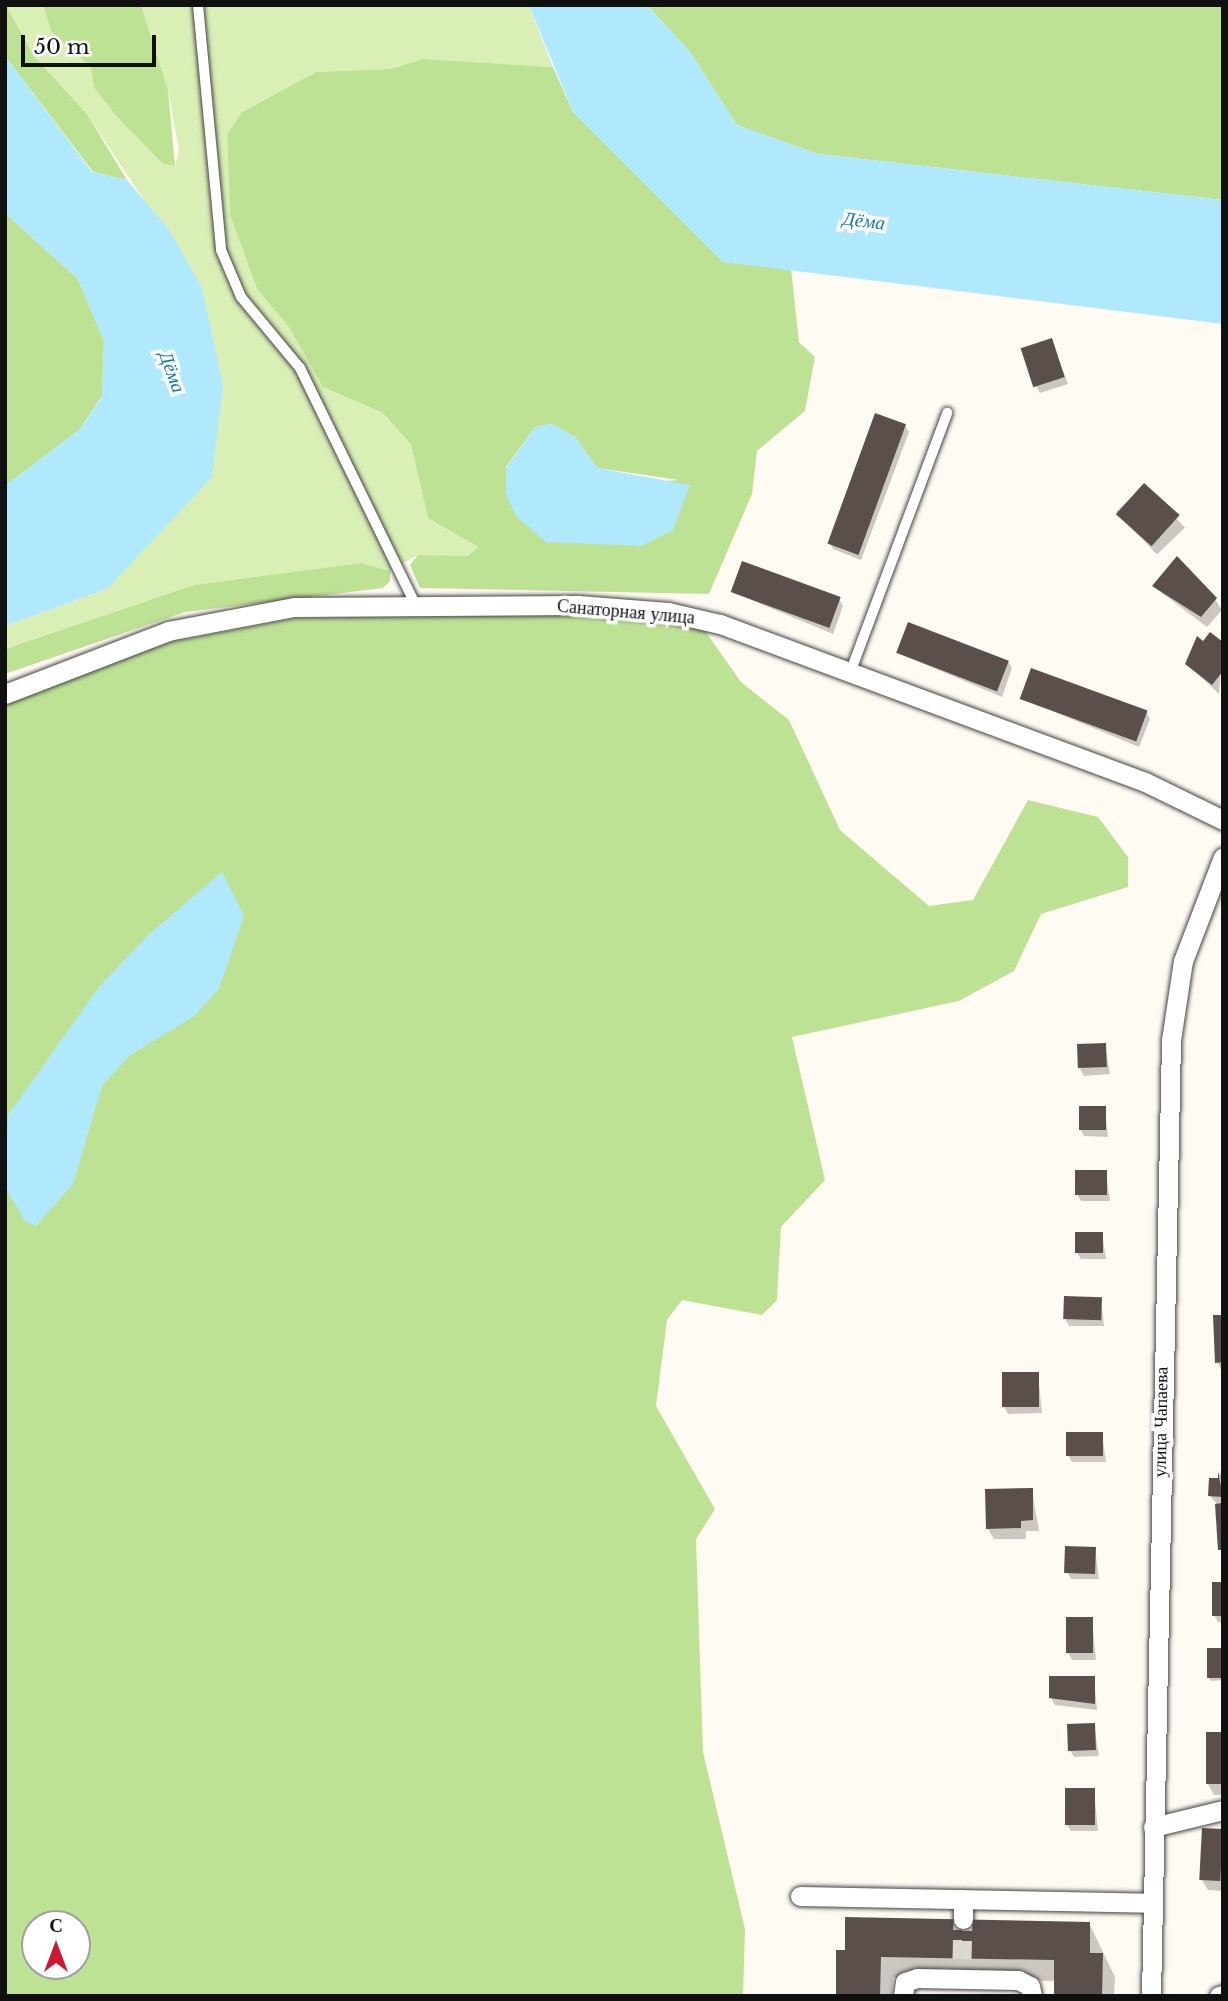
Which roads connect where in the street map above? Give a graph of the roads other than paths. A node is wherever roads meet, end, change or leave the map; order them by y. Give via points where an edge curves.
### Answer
1 (198, 5) edge
2 (947, 413) dead end
3 (416, 606) junction
4 (850, 673) junction
5 (5, 694) edge
6 (1223, 820) edge
7 (1223, 857) edge
8 (1214, 889) edge
9 (1223, 1810) edge
10 (1153, 1826) junction
11 (800, 1896) dead end
12 (1150, 1903) junction
13 (903, 1996) edge
14 (1032, 1996) edge
15 (1151, 1996) edge

1 - 3 lane via 221,250 241,297 300,368
2 - 4 lane
3 - 4 street, Санаторная улица via 578,605 684,614
3 - 5 street, Санаторная улица via 294,607 168,631
4 - 6 street, Санаторная улица via 1145,782
7 - 8 street, улица Чапаева
8 - 10 street, улица Чапаева via 1182,961 1171,1040
9 - 10 street
10 - 12 street, улица Чапаева
11 - 12 street via 963,1909
12 - 15 street, улица Чапаева
13 - 14 street via 909,1978 962,1968 1026,1981

